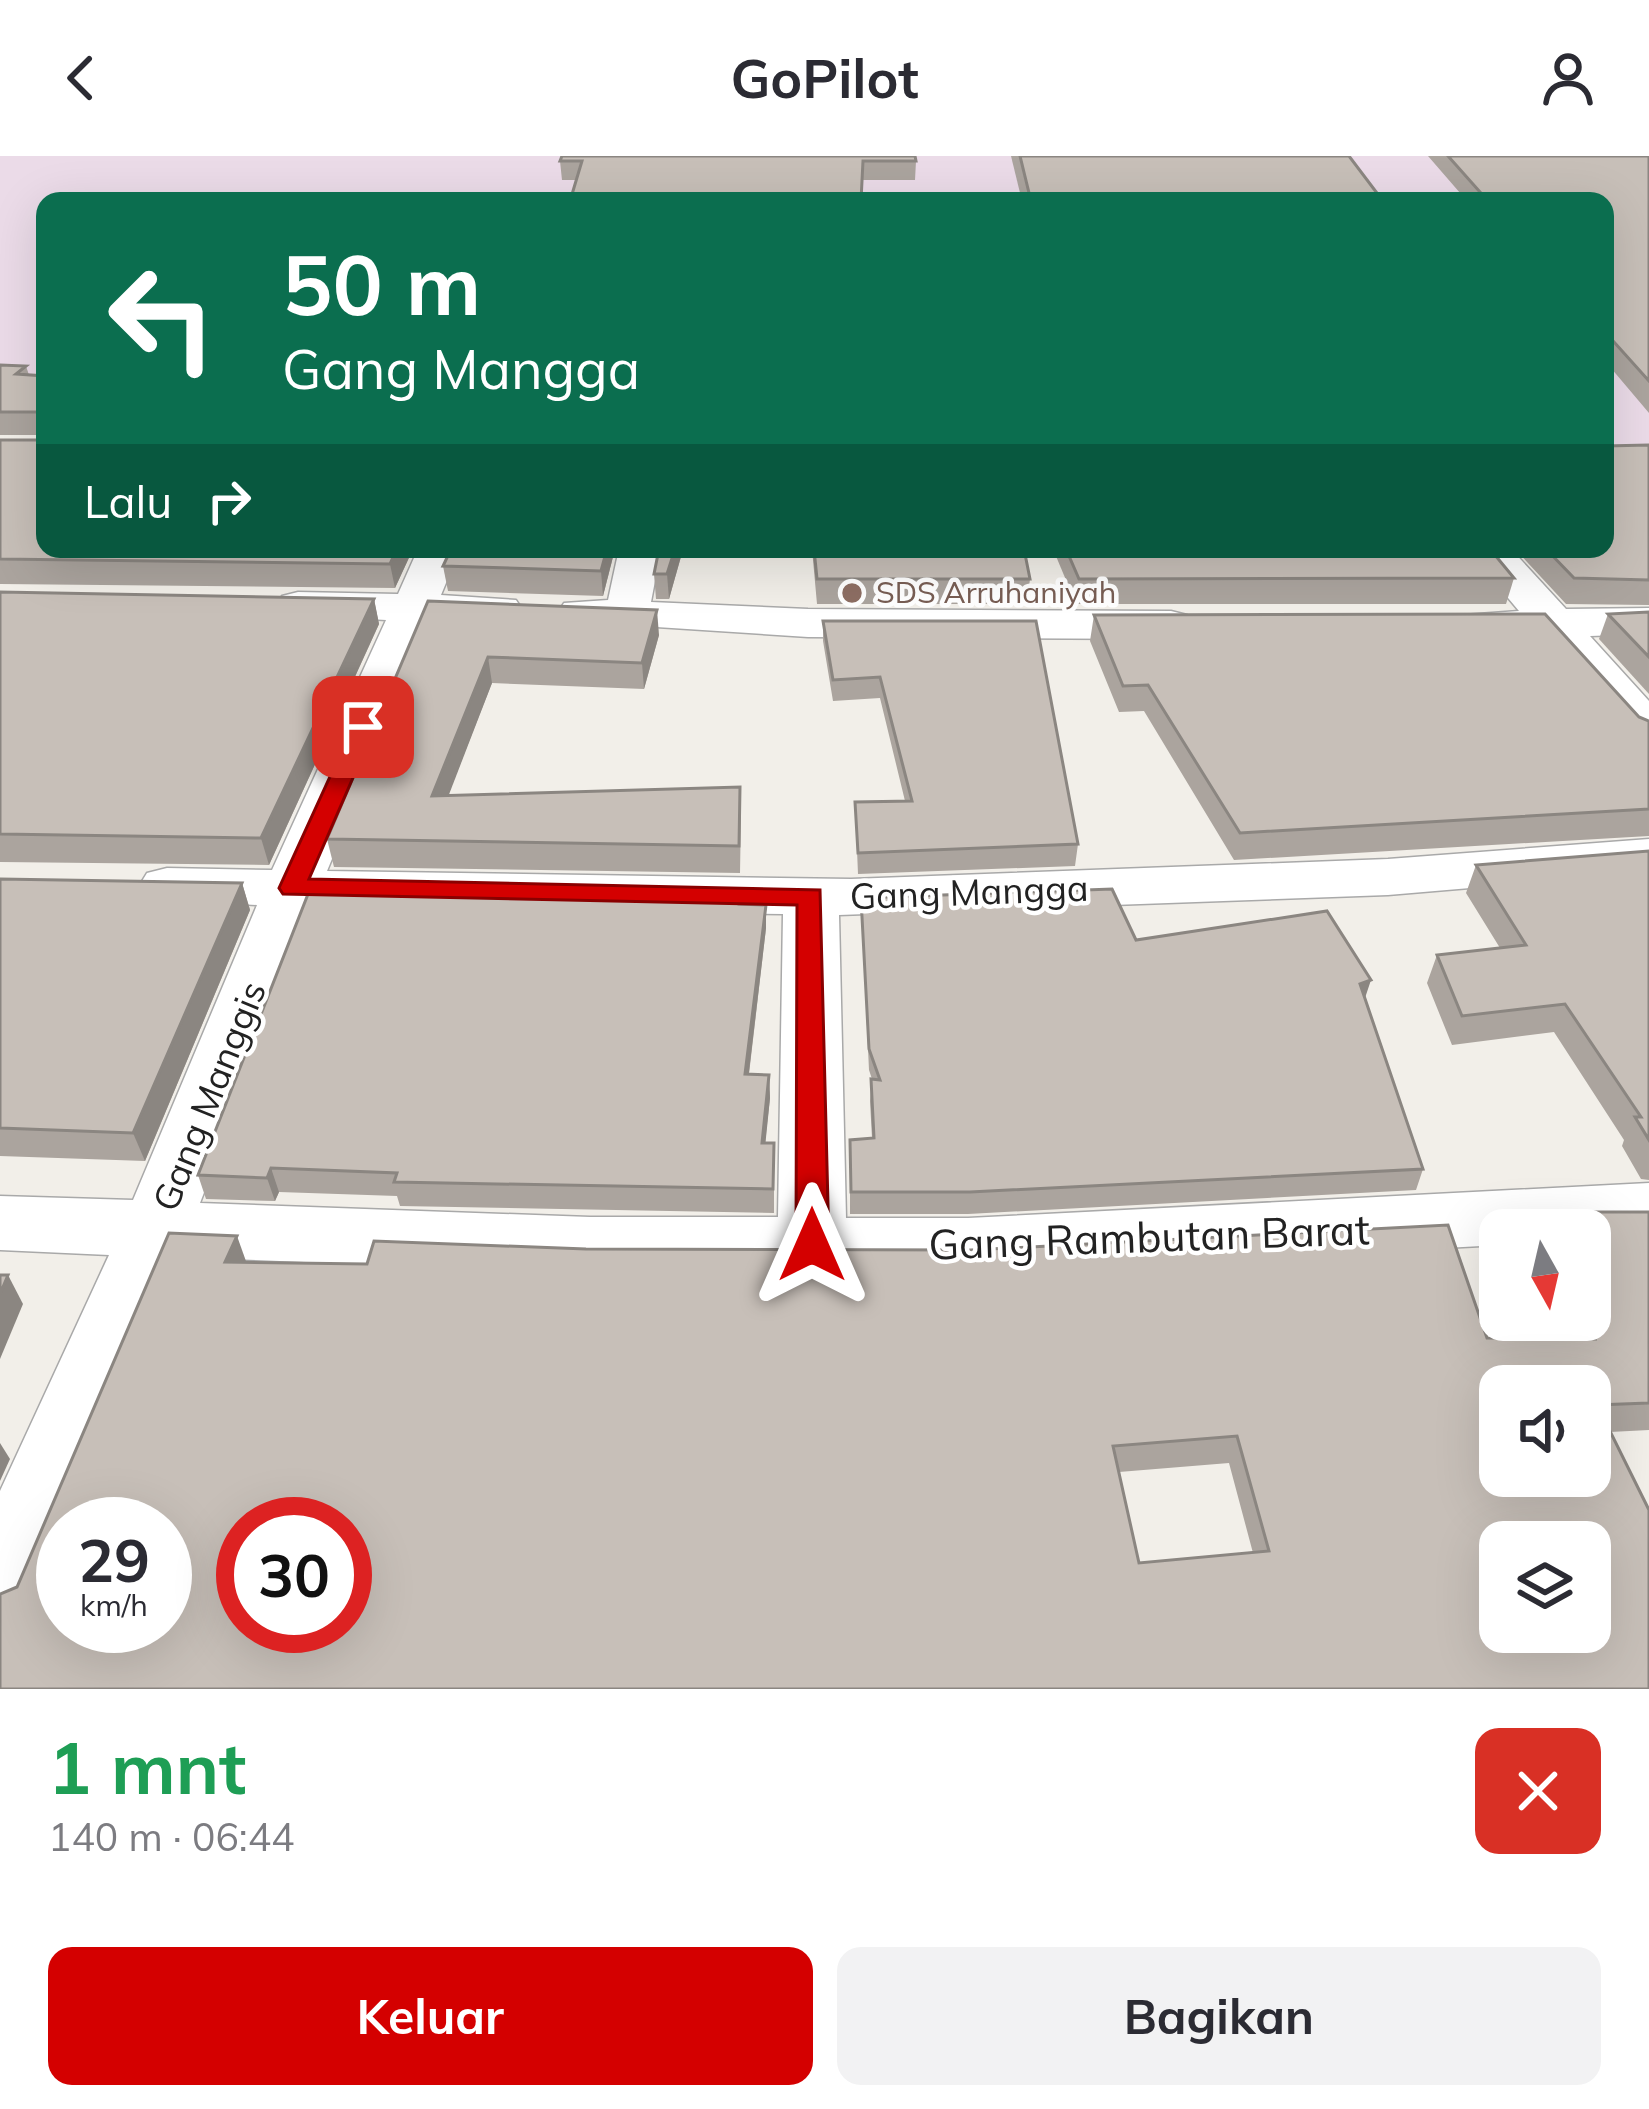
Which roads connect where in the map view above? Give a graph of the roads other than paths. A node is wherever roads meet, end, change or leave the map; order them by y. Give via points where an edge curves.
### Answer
1 (638, 558) edge
2 (1496, 558) edge
3 (428, 578) edge
4 (254, 604) edge
5 (628, 614) junction
6 (1649, 621) edge
7 (1552, 623) junction
8 (1207, 625) edge
9 (1444, 625) edge
10 (1649, 731) edge
11 (1649, 856) edge
12 (111, 886) edge
13 (292, 888) junction
14 (811, 896) junction
15 (1649, 1210) edge
16 (0, 1222) edge
17 (156, 1227) junction
18 (812, 1245) junction
19 (0, 1584) edge

1 - 5 street
2 - 7 street
3 - 4 street
3 - 5 street
3 - 13 street, Gang Manggis
5 - 8 street
6 - 7 street
7 - 9 street
7 - 10 street
11 - 14 street, Gang Mangga via 1388,877
12 - 13 street, Gang Mangga
13 - 14 street, Gang Mangga
13 - 17 street, Gang Manggis
14 - 18 street
15 - 18 street, Gang Rambutan Barat via 968,1246
16 - 17 street, Gang Rambutan Barat
17 - 18 street, Gang Rambutan Barat via 590,1245
17 - 19 street, Gang Manggis

